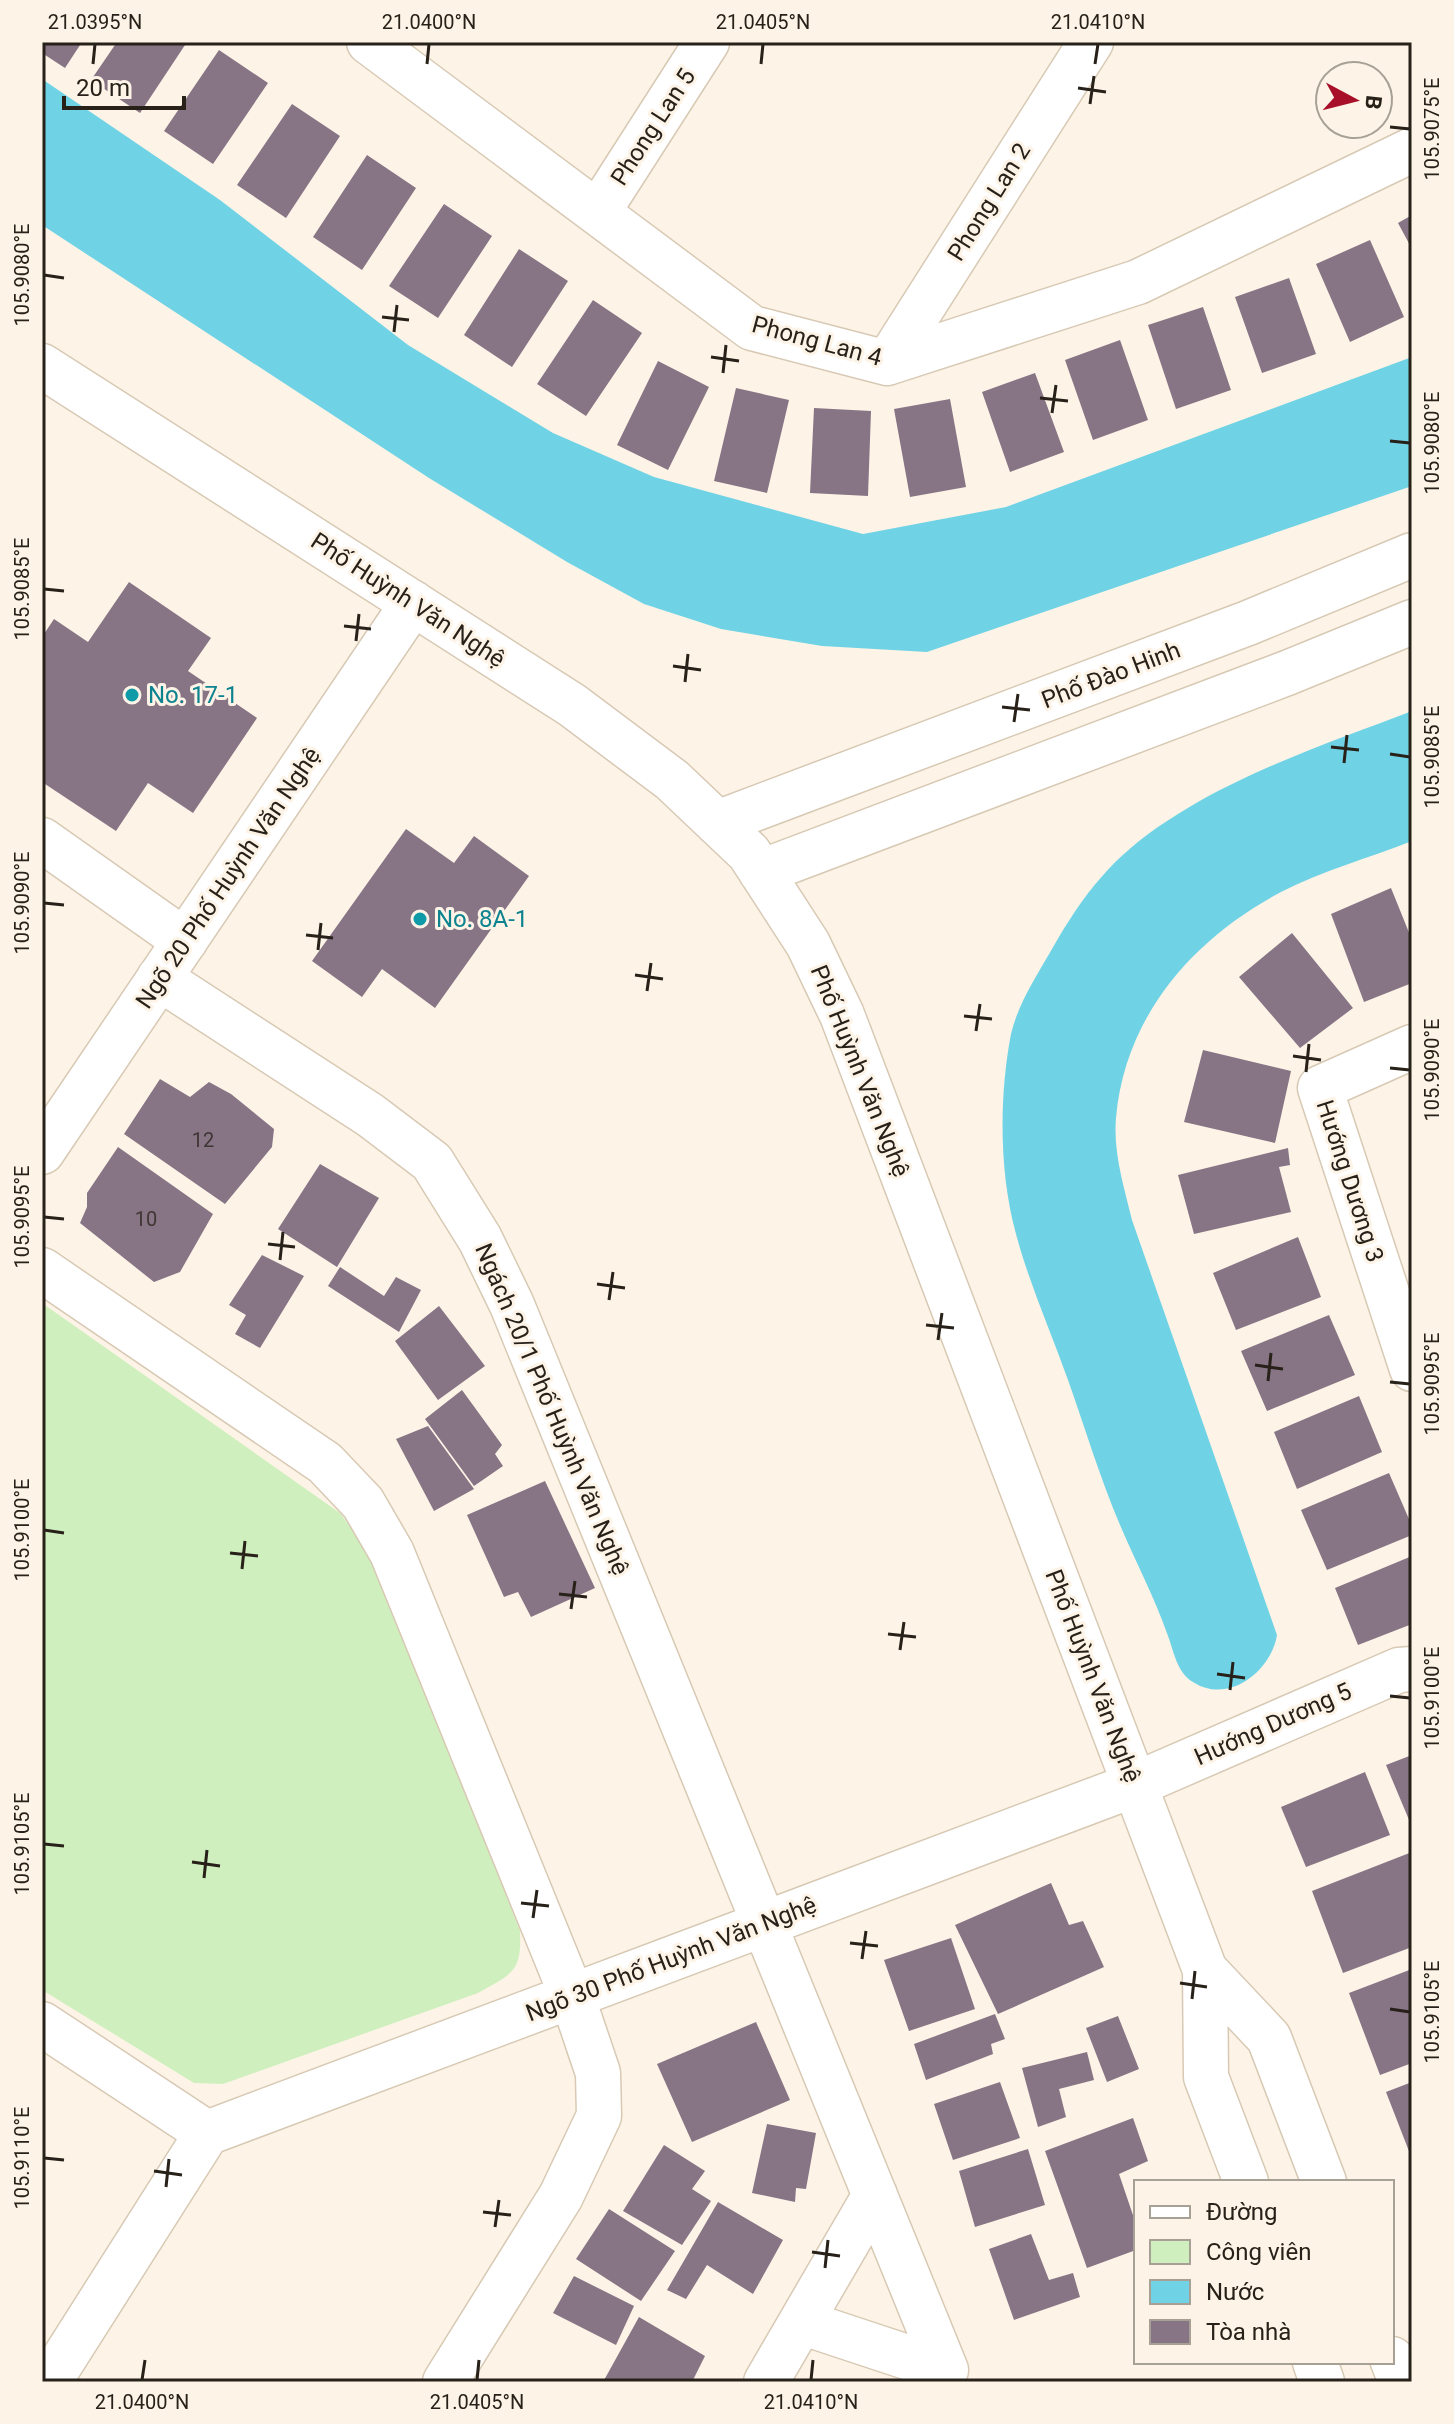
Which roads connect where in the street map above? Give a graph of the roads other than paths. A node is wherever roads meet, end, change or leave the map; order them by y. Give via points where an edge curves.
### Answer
1 (369, 42) edge
2 (707, 42) edge
3 (1091, 42) edge
4 (1412, 150) edge
5 (598, 212) junction
6 (887, 363) junction
7 (42, 366) edge
8 (1412, 555) edge
9 (413, 603) junction
10 (1412, 622) edge
11 (717, 823) junction
12 (42, 840) edge
13 (761, 872) junction
14 (185, 941) junction
15 (159, 978) junction
16 (1412, 1047) edge
17 (42, 1152) edge
18 (42, 1270) edge
19 (1412, 1369) edge
20 (1412, 1669) edge
21 (1134, 1785) junction
22 (767, 1923) junction
23 (1205, 1970) junction
24 (572, 1996) junction
25 (42, 2024) edge
26 (207, 2133) junction
27 (1245, 2180) edge
28 (1323, 2180) edge
29 (875, 2195) junction
30 (801, 2322) junction
31 (49, 2382) edge
32 (445, 2382) edge
33 (766, 2382) edge

1 - 5 street, Phong Lan 4
2 - 5 street, Phong Lan 5
3 - 6 street, Phong Lan 2
4 - 6 street, Phong Lan 4 via 1138,282
5 - 6 street, Phong Lan 4 via 752,328
7 - 9 street, Phố Huỳnh Văn Nghệ
8 - 11 street, Phố Đào Hinh via 1248,623
9 - 11 street, Phố Huỳnh Văn Nghệ via 572,705 672,780
9 - 14 street, Ngõ 20 Phố Huỳnh Văn Nghệ
10 - 13 street
11 - 13 street, Phố Huỳnh Văn Nghệ
12 - 14 street
13 - 21 street, Phố Huỳnh Văn Nghệ via 808,944 842,1015
14 - 15 street, Ngõ 20 Phố Huỳnh Văn Nghệ
15 - 17 street, Ngõ 20 Phố Huỳnh Văn Nghệ
15 - 22 street, Ngách 20/1 Phố Huỳnh Văn Nghệ via 370,1115 432,1162 480,1239 512,1305
16 - 19 street, Hướng Dương 3 via 1320,1088
18 - 24 street via 325,1463 363,1503 392,1553
20 - 21 street, Hướng Dương 5 via 1399,1670
21 - 22 street, Ngõ 30 Phố Huỳnh Văn Nghệ
21 - 23 street, Phố Huỳnh Văn Nghệ
22 - 24 street, Ngõ 30 Phố Huỳnh Văn Nghệ
22 - 29 street, Ngách 20/1 Phố Huỳnh Văn Nghệ
23 - 27 street, Phố Huỳnh Văn Nghệ via 1206,2077
23 - 28 street, Phố Huỳnh Văn Nghệ via 1269,2038
24 - 26 street, Ngõ 30 Phố Huỳnh Văn Nghệ
24 - 32 street via 598,2073 599,2116 561,2196
25 - 26 street
26 - 31 street
29 - 30 street
29 - 30 street, Ngách 20/1 Phố Huỳnh Văn Nghệ via 946,2370
30 - 33 street

